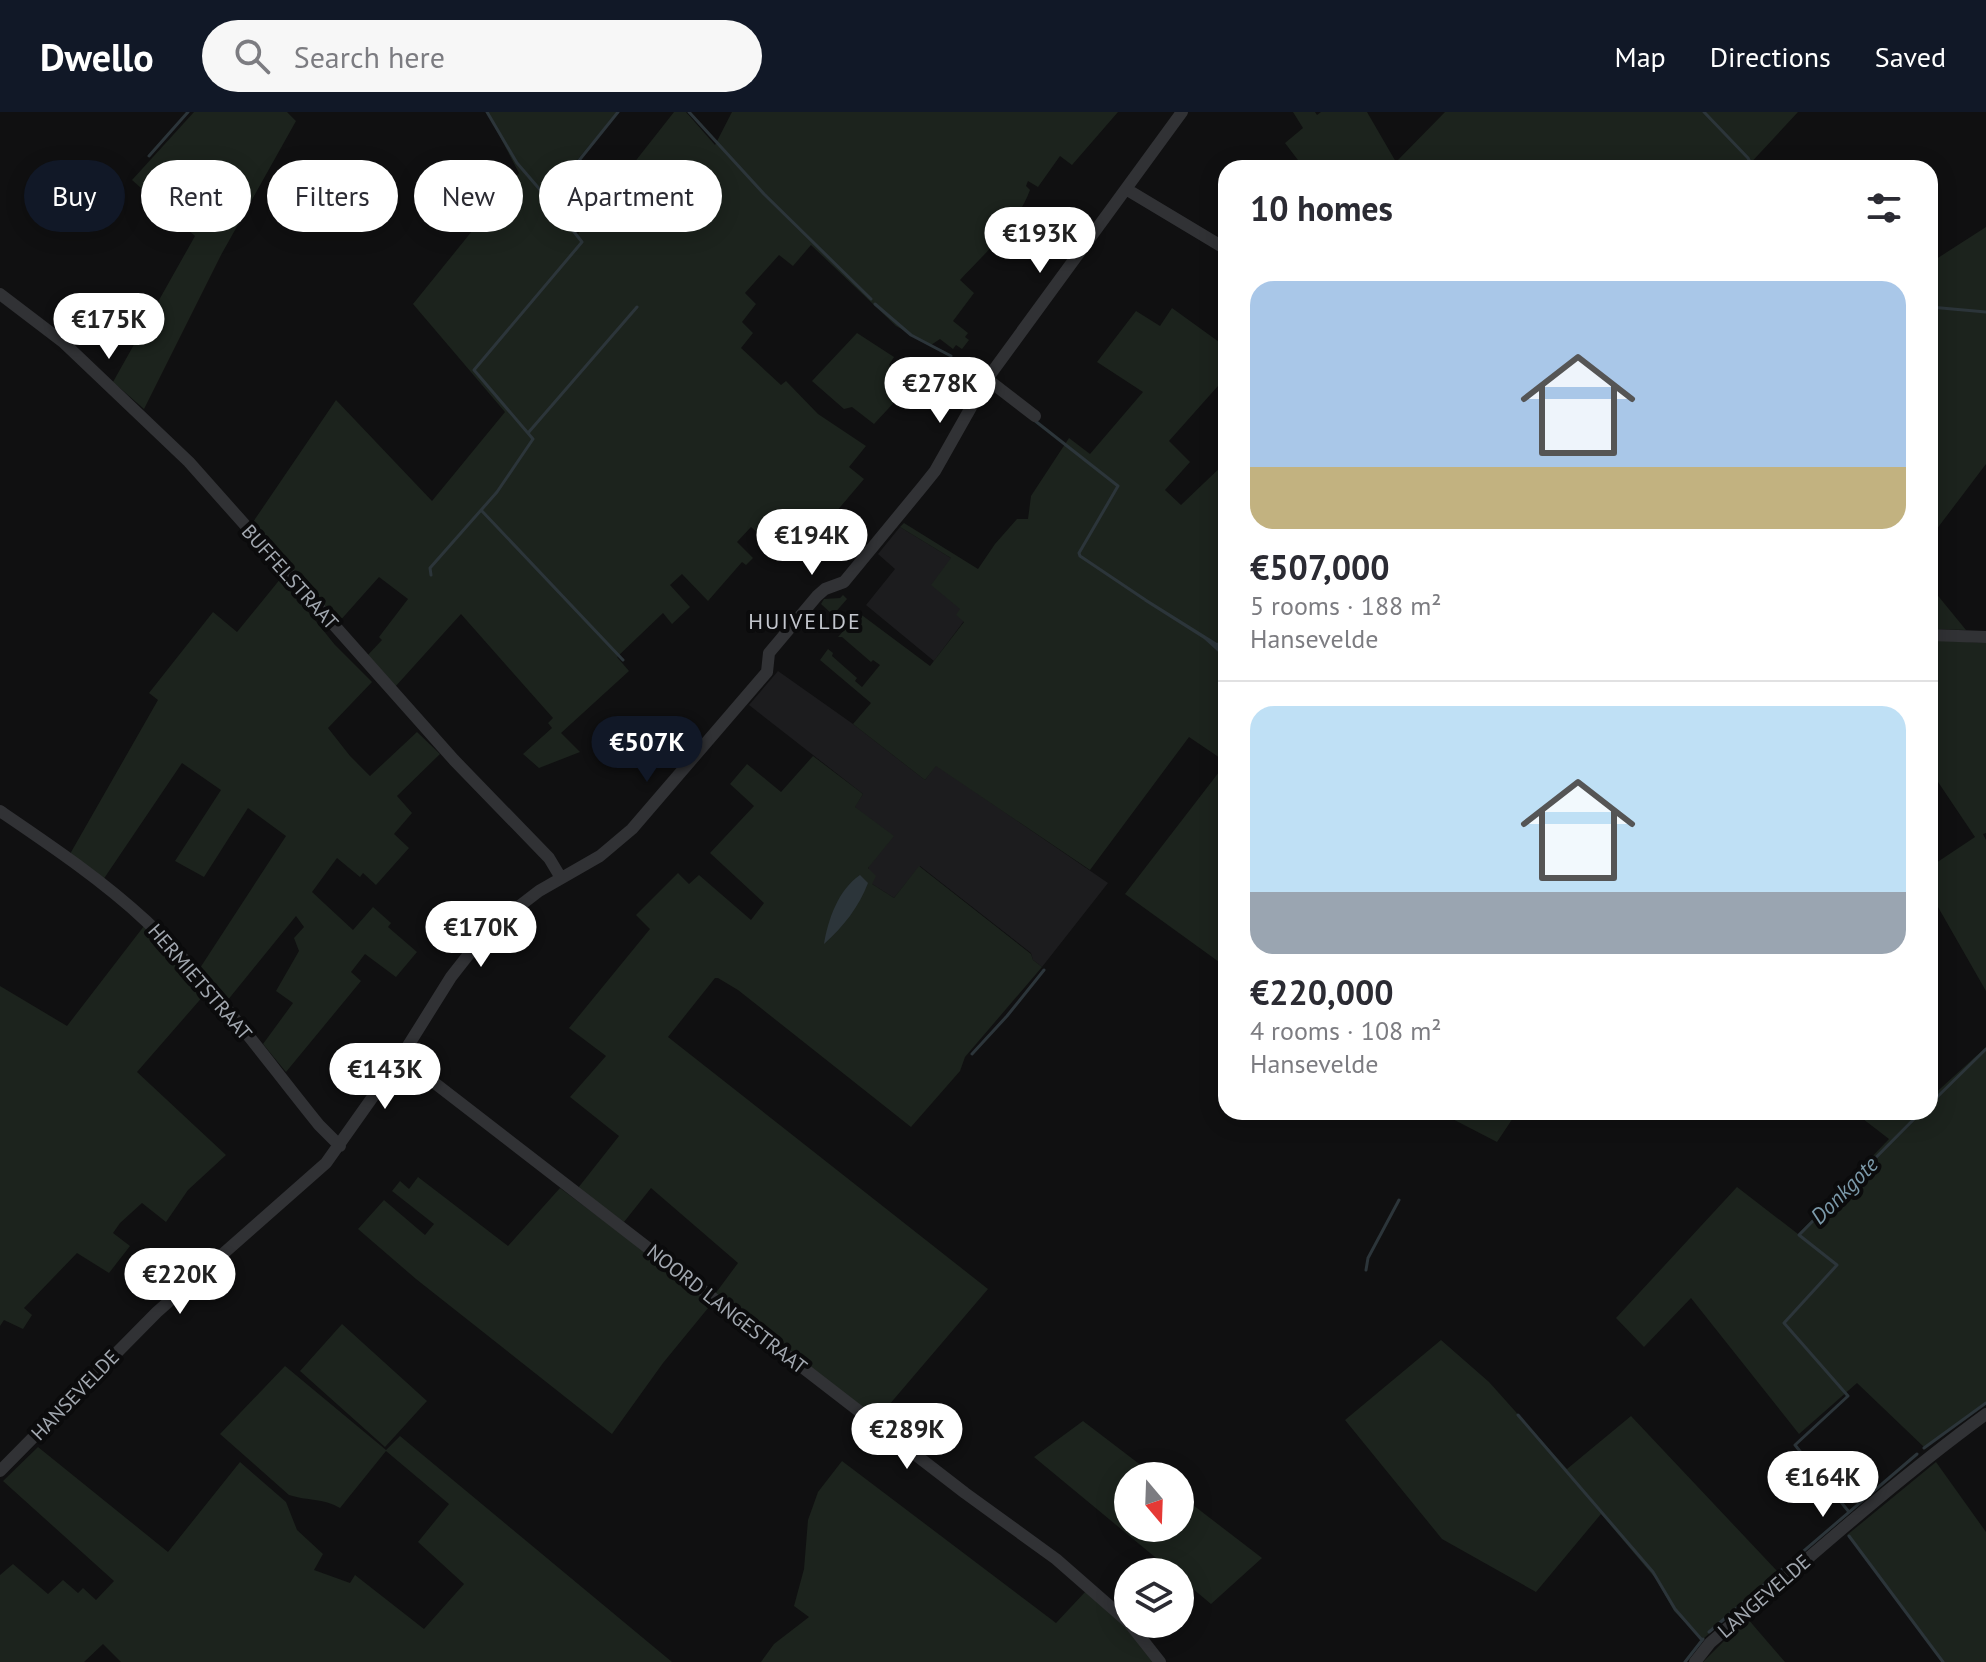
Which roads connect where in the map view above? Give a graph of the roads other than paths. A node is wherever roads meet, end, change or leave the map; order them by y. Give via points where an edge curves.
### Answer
1 (1182, 112) edge
2 (1126, 189) junction
3 (1218, 244) edge
4 (0, 294) edge
5 (987, 379) junction
6 (1035, 416) dead end
7 (1938, 635) edge
8 (1986, 637) edge
9 (0, 811) edge
10 (561, 878) junction
11 (401, 1057) junction
12 (340, 1146) junction
13 (1986, 1414) edge
14 (0, 1471) edge
15 (1114, 1610) edge
16 (1141, 1638) edge
17 (1160, 1662) edge
18 (1695, 1662) edge

1 - 2 street
2 - 3 street
2 - 5 street
4 - 10 street, BUFFELSTRAAT via 63,342 189,462 454,760 549,858
5 - 6 street
5 - 10 street, HANSEVELDE via 935,471 844,582 817,596 769,653 767,672 632,829 600,856
7 - 8 street
9 - 12 street, HERMIETSTRAAT via 152,926
10 - 11 street, HANSEVELDE via 476,945
11 - 12 street, HANSEVELDE
11 - 15 street, NOORD LANGESTRAAT via 1056,1559
12 - 14 street, HANSEVELDE via 313,1177 130,1338
13 - 18 street, LANGEVELDE via 1837,1531
16 - 17 street, NOORD LANGESTRAAT

